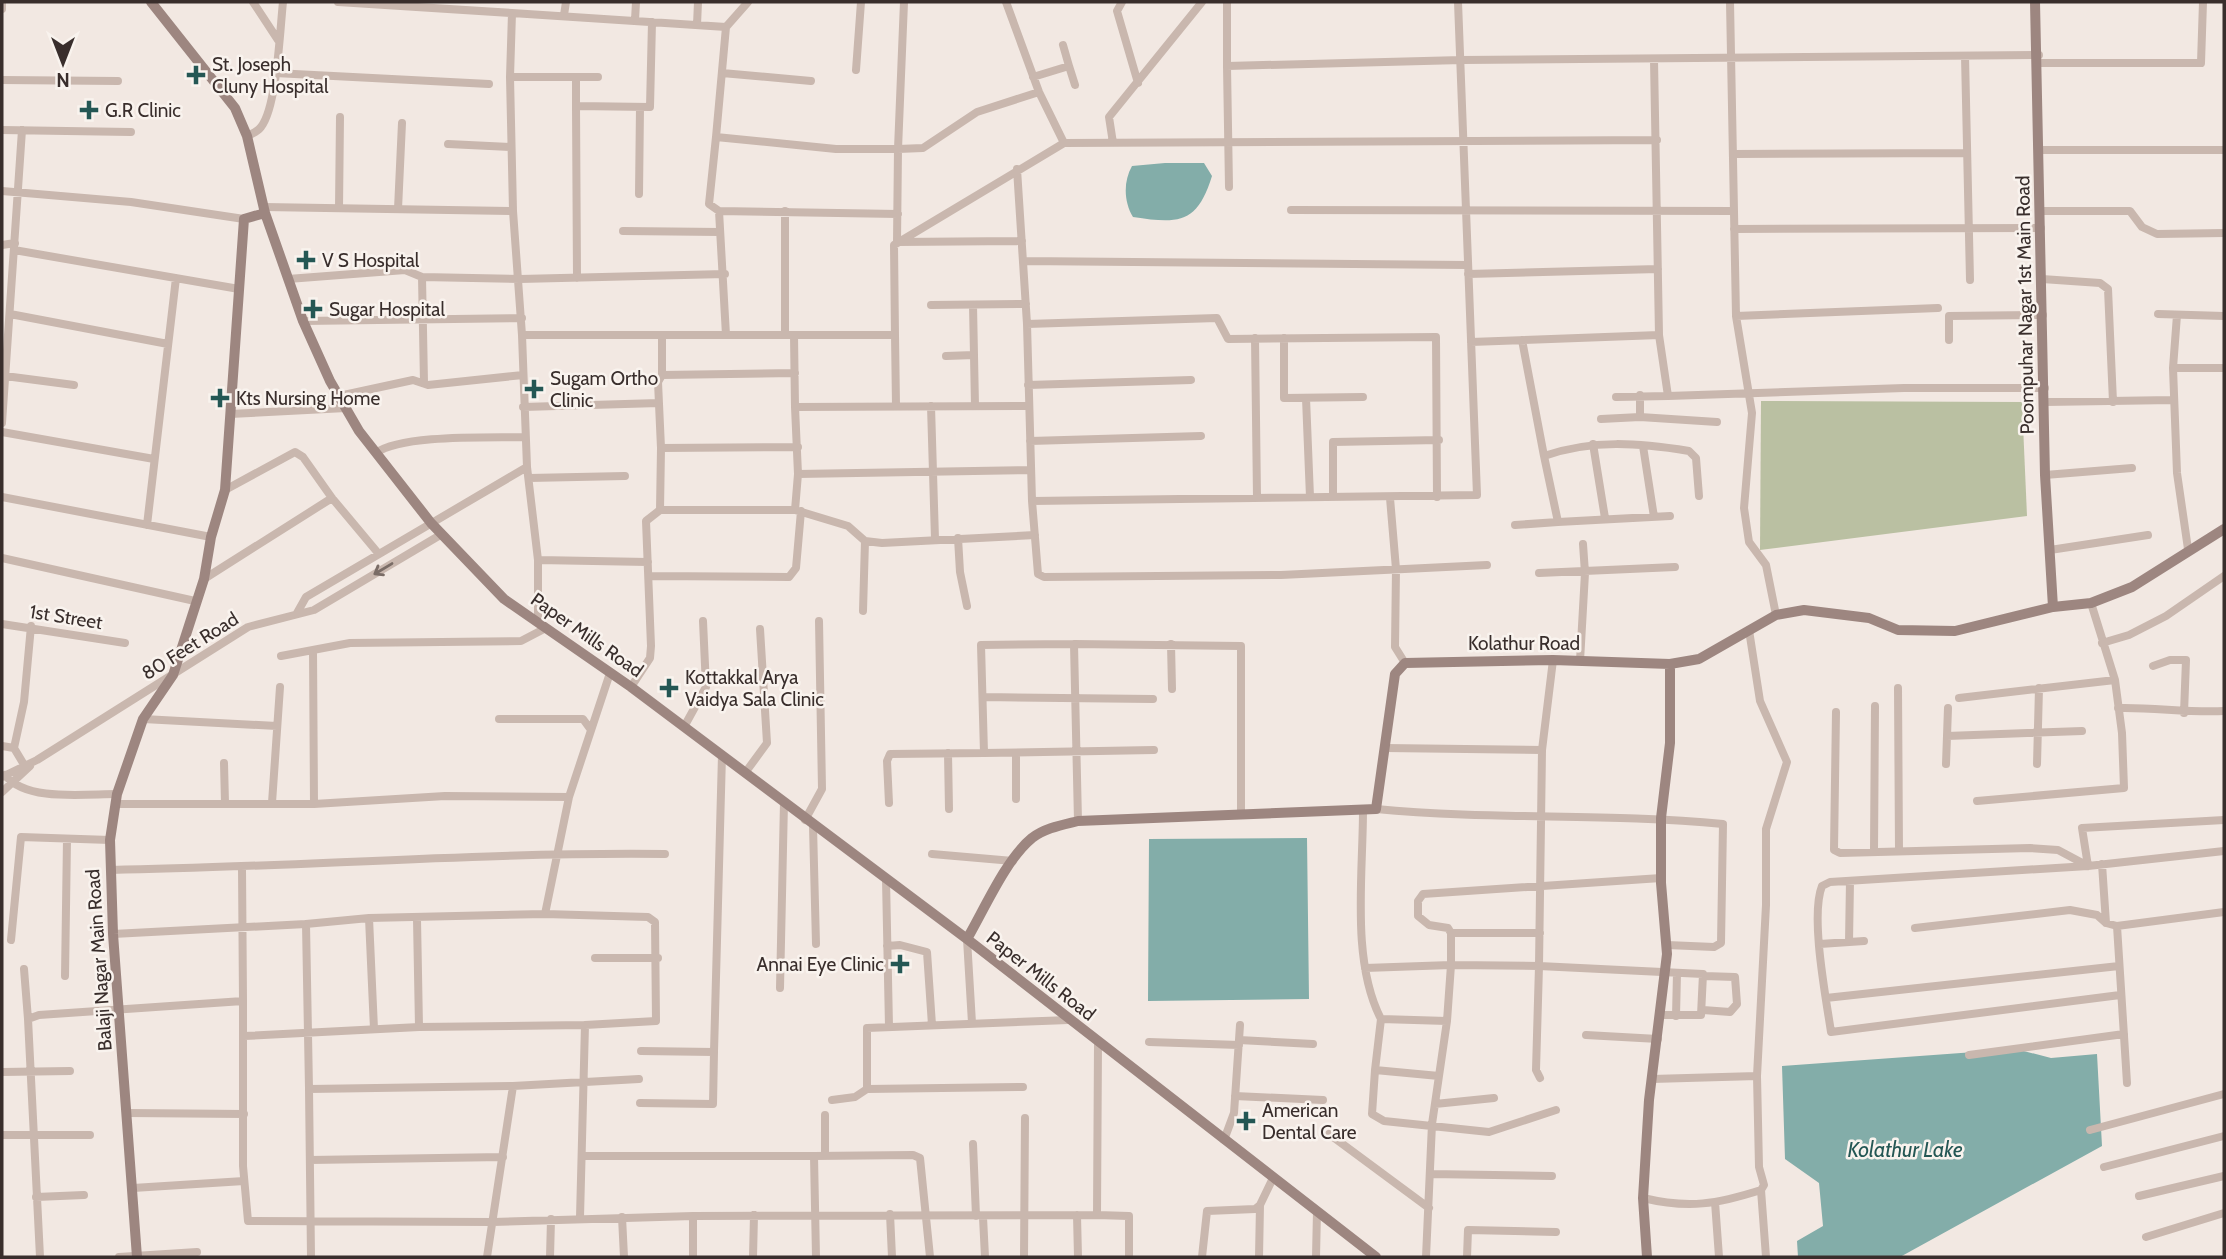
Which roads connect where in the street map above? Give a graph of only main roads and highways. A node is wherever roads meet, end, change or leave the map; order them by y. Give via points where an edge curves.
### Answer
1 (151, 2) edge
2 (2035, 2) edge
3 (265, 210) junction
4 (2224, 529) edge
5 (2053, 607) junction
6 (1670, 664) junction
7 (967, 939) junction
8 (137, 1257) edge
9 (1376, 1257) edge
10 (1647, 1257) edge

1 - 3 main road, Paper Mills Road via 235,108 247,136
2 - 5 main road, Poompuhar Nagar 1st Main Road via 2045,475
3 - 7 main road, Paper Mills Road via 303,321 346,408 431,523 504,599 631,687
3 - 8 main road, Balaji Nagar Main Road via 244,219 225,490 204,579 173,675 143,719 117,799 110,840
4 - 5 main road, Kolathur Road via 2132,587 2091,603
5 - 6 main road, Kolathur Road via 1955,631 1931,632 1898,630 1868,618 1804,610 1776,615 1699,659
6 - 7 main road, Kolathur Road via 1553,660 1405,663 1395,674 1376,809 1078,821 1047,829 1031,838 1013,861
6 - 10 main road via 1661,878 1671,973 1652,1079 1643,1198
7 - 9 main road, Paper Mills Road

